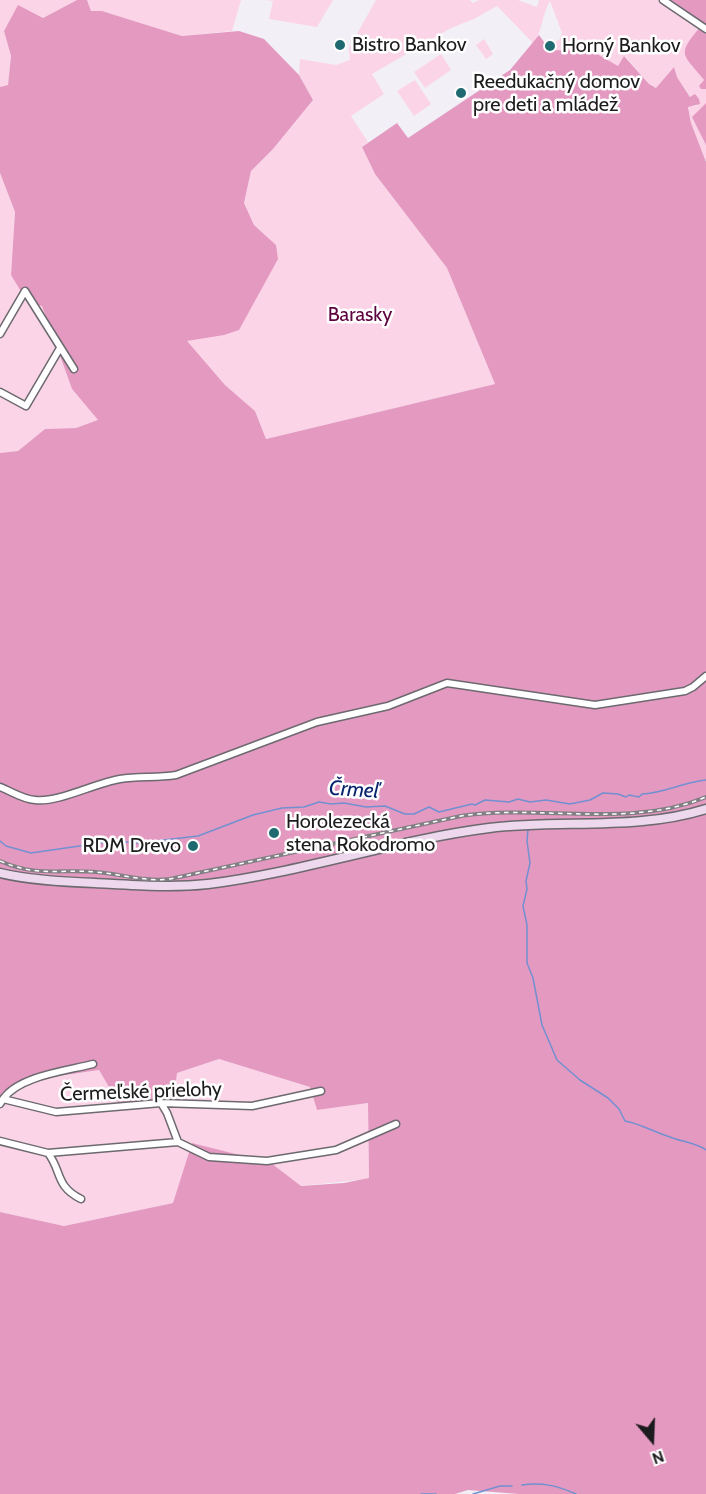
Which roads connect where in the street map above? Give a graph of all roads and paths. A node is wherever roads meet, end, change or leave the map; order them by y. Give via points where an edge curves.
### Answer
1 (663, 0) edge
2 (706, 29) edge
3 (0, 334) edge
4 (60, 348) junction
5 (74, 369) dead end
6 (0, 392) edge
7 (706, 676) edge
8 (0, 787) edge
9 (706, 809) edge
10 (0, 873) edge
11 (93, 1064) dead end
12 (321, 1091) dead end
13 (1, 1102) edge
14 (160, 1103) junction
15 (396, 1124) dead end
16 (0, 1141) edge
17 (178, 1142) junction
18 (48, 1153) junction
19 (81, 1199) dead end

1 - 2 street
3 - 4 street via 25,291
4 - 5 street
4 - 6 street via 26,406
7 - 8 street via 685,691 595,705 447,683 388,705 317,722 176,775 123,779 51,799 22,797
9 - 10 main road via 650,821 488,828 194,885 53,881
11 - 13 street via 28,1081 9,1090
12 - 14 street, Čermeľské prielohy via 252,1106
13 - 14 street, Čermeľské prielohy via 56,1112
14 - 17 street
15 - 17 street via 336,1150 267,1161 208,1157
16 - 18 street
17 - 18 street
18 - 19 street via 64,1186

